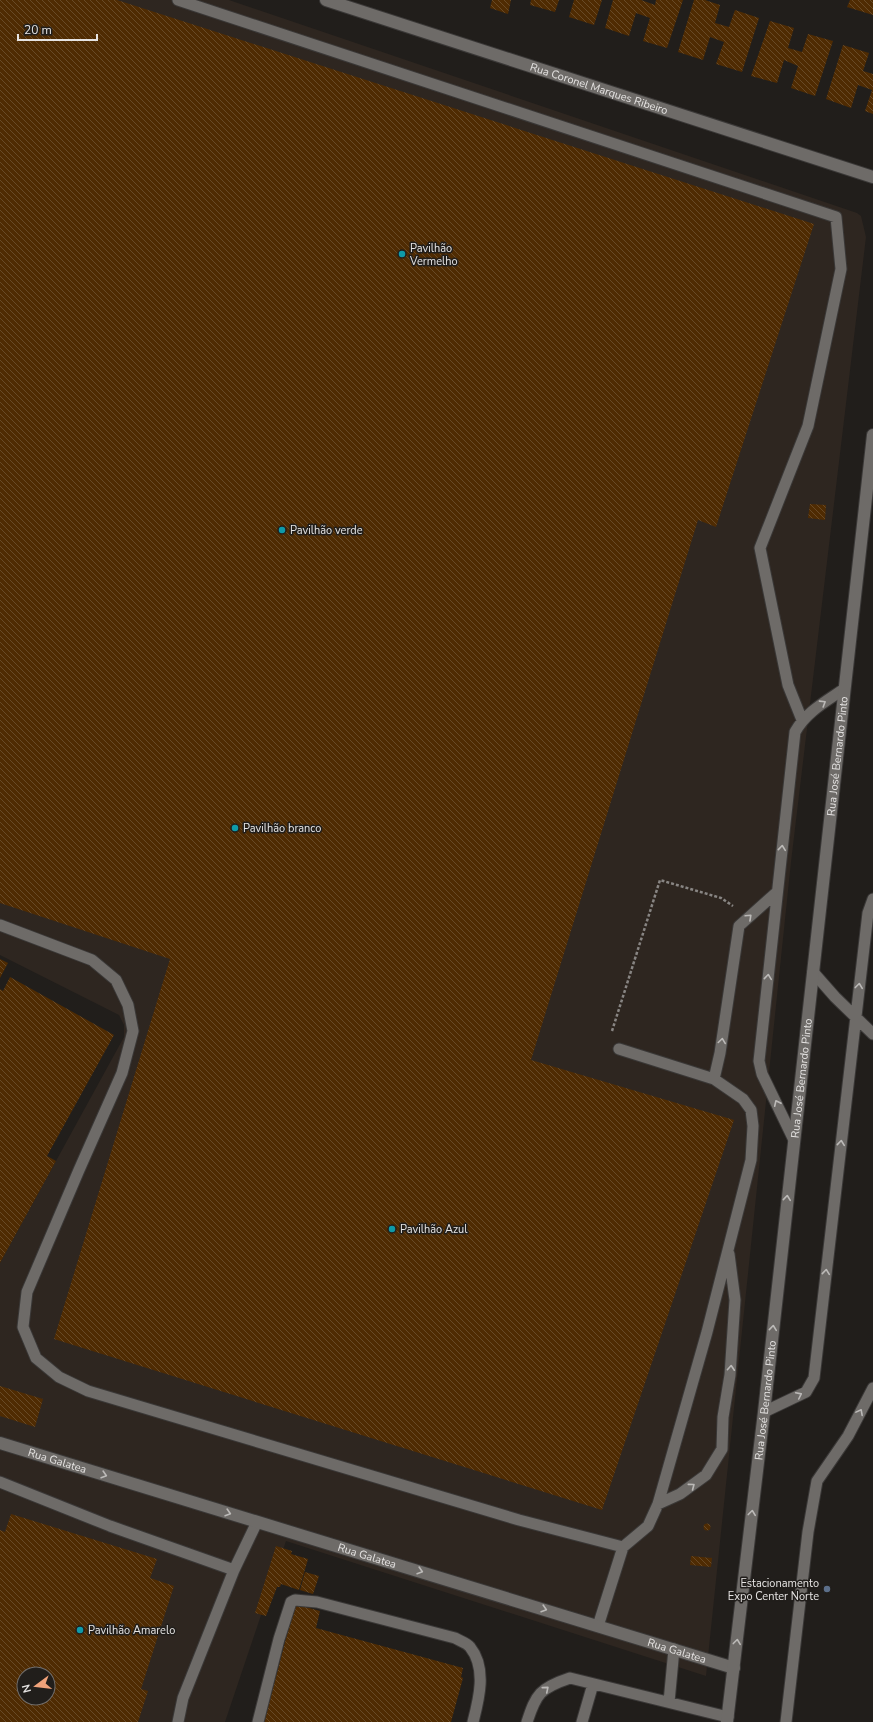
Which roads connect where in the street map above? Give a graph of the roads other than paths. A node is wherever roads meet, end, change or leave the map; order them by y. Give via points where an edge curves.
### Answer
1 (178, 0) edge
2 (326, 0) edge
3 (873, 177) edge
4 (873, 434) edge
5 (844, 689) junction
6 (802, 720) junction
7 (777, 892) junction
8 (873, 899) edge
9 (870, 913) edge
10 (0, 925) edge
11 (813, 972) junction
12 (855, 1016) junction
13 (873, 1034) edge
14 (618, 1049) road end
15 (714, 1079) junction
16 (793, 1138) junction
17 (728, 1248) junction
18 (873, 1388) edge
19 (764, 1412) junction
20 (0, 1443) edge
21 (0, 1482) edge
22 (658, 1504) junction
23 (257, 1522) junction
24 (623, 1547) junction
25 (234, 1570) junction
26 (598, 1626) junction
27 (674, 1650) junction
28 (734, 1668) junction
29 (592, 1684) junction
30 (669, 1702) junction
31 (728, 1719) edge
32 (178, 1722) edge
33 (258, 1722) edge
34 (473, 1722) edge
35 (527, 1722) edge
36 (582, 1722) edge
37 (786, 1722) edge

1 - 6 lane via 836,217 841,269 808,426 760,548 788,685
2 - 3 street, Rua Coronel Marques Ribeiro
4 - 5 street, Rua José Bernardo Pinto
6 -> 5 lane
5 - 11 street, Rua José Bernardo Pinto
7 -> 6 lane via 795,732
15 -> 7 lane via 739,926
16 -> 7 lane via 762,1074 759,1061
8 - 9 lane
12 -> 9 lane
10 - 24 lane via 92,960 116,980 128,1005 132,1031 122,1073 28,1292 23,1327 36,1358 59,1377 88,1391 519,1520
11 - 12 lane
11 - 16 street, Rua José Bernardo Pinto
12 - 13 lane
19 -> 12 lane via 806,1392 814,1378
14 - 15 lane
15 - 17 lane via 743,1099 751,1110 753,1126 751,1160
19 -> 16 street, Rua José Bernardo Pinto
17 - 22 lane
22 -> 17 lane via 680,1494 706,1475 722,1449 735,1300
37 -> 18 lane via 816,1481 848,1436
28 -> 19 street, Rua José Bernardo Pinto
20 -> 23 street, Rua Galatea
21 - 25 lane via 110,1526
22 - 24 lane via 648,1526
23 - 25 lane
23 -> 26 street, Rua Galatea
24 - 26 lane
25 - 32 lane via 183,1698
26 - 27 street, Rua Galatea
27 - 28 street, Rua Galatea
27 - 30 lane
28 - 31 street, Rua José Bernardo Pinto
29 - 30 lane
35 -> 29 lane via 535,1699 552,1684 570,1678
29 - 36 lane
30 - 31 lane
33 - 34 lane via 279,1639 291,1602 295,1600 316,1602 455,1638 470,1646 478,1660 480,1678

